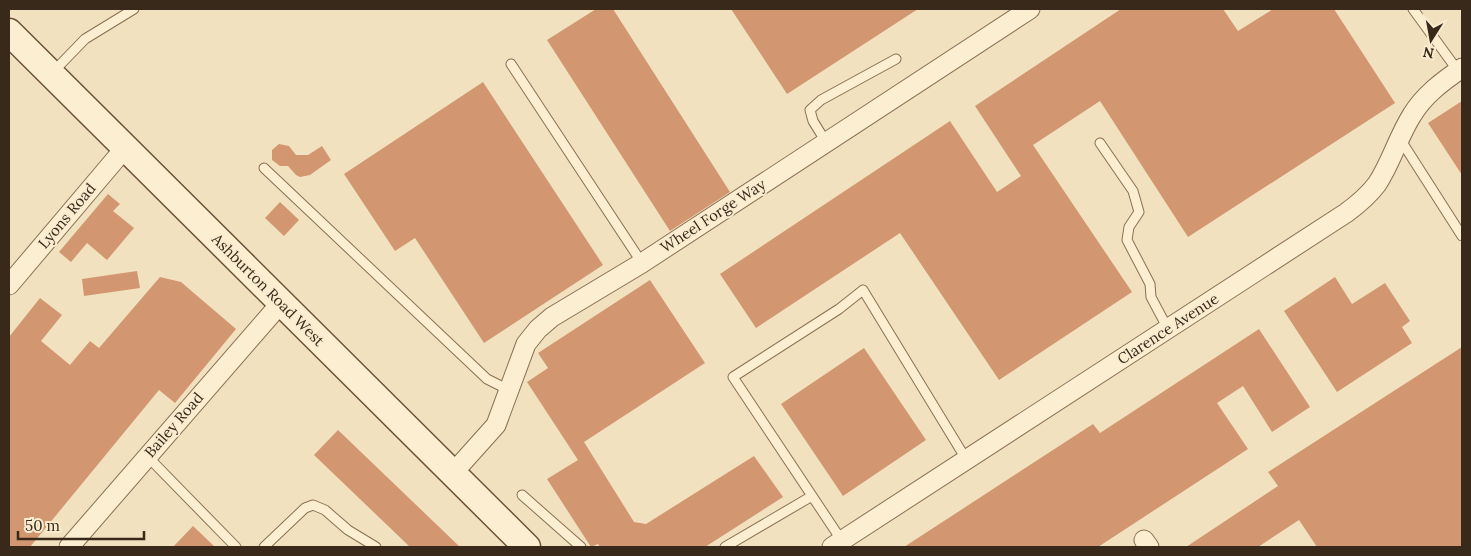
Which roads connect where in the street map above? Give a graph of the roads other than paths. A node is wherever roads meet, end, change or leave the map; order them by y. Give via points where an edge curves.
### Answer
1 (134, 9) edge
2 (1030, 9) edge
3 (1413, 9) edge
4 (9, 32) edge
5 (896, 58) dead end
6 (510, 64) dead end
7 (1460, 70) edge
8 (51, 74) junction
9 (1400, 139) junction
10 (826, 142) junction
11 (1100, 143) dead end
12 (125, 148) junction
13 (264, 168) dead end
14 (1462, 236) edge
15 (642, 263) junction
16 (9, 285) edge
17 (281, 303) junction
18 (1168, 330) junction
19 (509, 390) junction
20 (147, 456) junction
21 (966, 459) junction
22 (452, 473) junction
23 (522, 495) dead end
24 (812, 496) junction
25 (837, 544) edge
26 (69, 547) edge
27 (236, 547) edge
28 (264, 547) edge
29 (376, 547) edge
30 (527, 547) edge
31 (581, 547) edge
32 (725, 547) edge

1 - 8 lane via 85,39
2 - 10 street, Wheel Forge Way
3 - 7 lane
4 - 8 main road, Ashburton Road West
5 - 10 lane via 821,100 810,110
6 - 15 lane
7 - 9 street, Clarence Avenue via 1425,98
8 - 12 main road, Ashburton Road West
9 - 14 lane
9 - 18 street, Clarence Avenue via 1376,184 1362,201
10 - 15 street, Wheel Forge Way
11 - 18 lane via 1133,190 1139,212 1129,228 1127,240 1150,284 1151,297
12 - 16 street, Lyons Road
12 - 17 main road, Ashburton Road West
13 - 19 lane via 487,379
15 - 19 street, Wheel Forge Way via 552,317 538,329 526,344
17 - 20 street, Bailey Road
17 - 22 main road, Ashburton Road West
18 - 21 street, Clarence Avenue
19 - 22 street, Wheel Forge Way via 496,425
20 - 26 street, Bailey Road
20 - 27 lane
21 - 24 lane via 863,290 733,377
21 - 25 street, Clarence Avenue
22 - 30 main road, Ashburton Road West
23 - 31 lane
24 - 25 lane
24 - 32 lane
28 - 29 lane via 305,508 313,505

